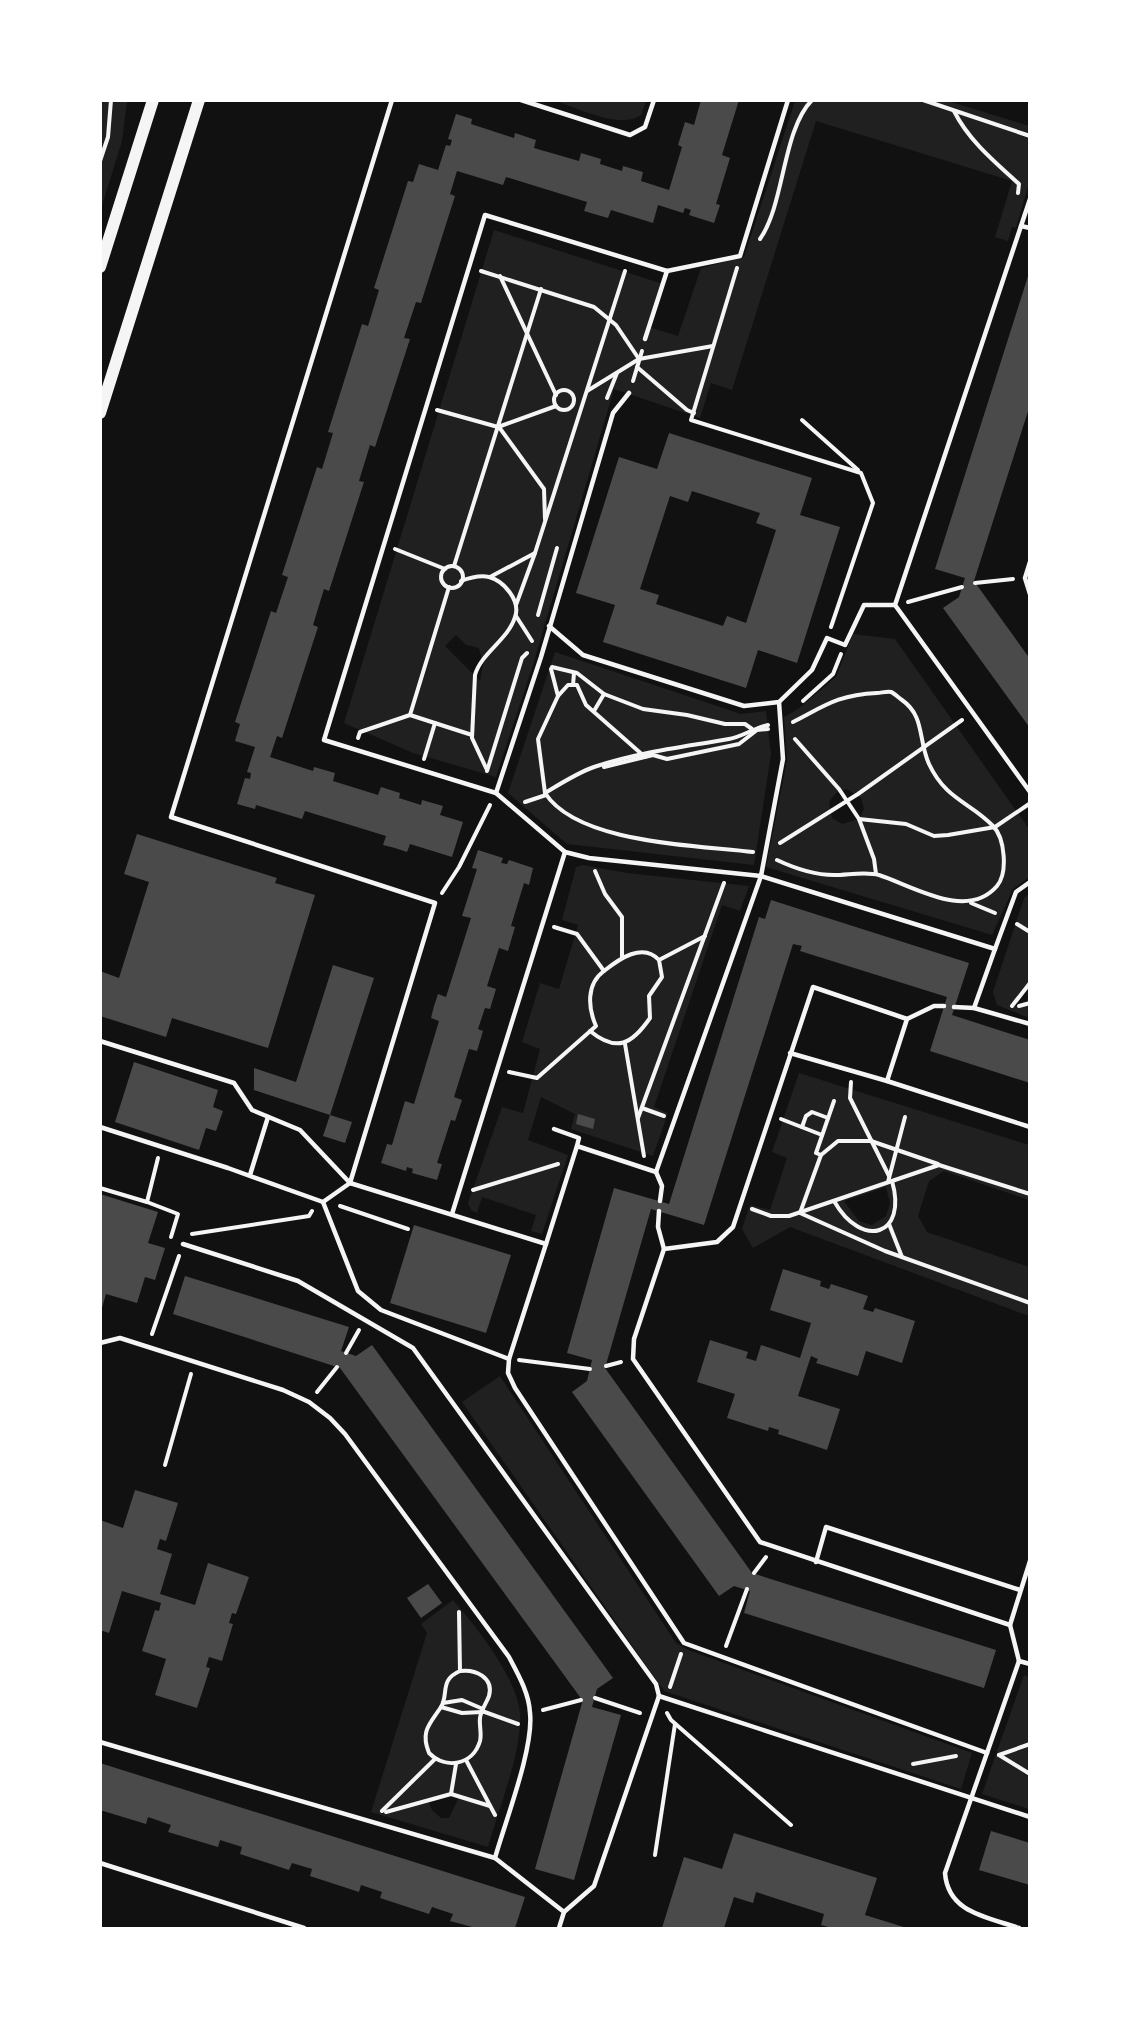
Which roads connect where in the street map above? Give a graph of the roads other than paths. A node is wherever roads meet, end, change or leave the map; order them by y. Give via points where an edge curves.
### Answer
1 (153, 100) edge
2 (199, 100) edge
3 (392, 100) edge
4 (521, 100) edge
5 (654, 100) edge
6 (788, 100) edge
7 (1029, 199) edge
8 (1021, 226) junction
9 (1029, 228) edge
10 (100, 267) edge
11 (667, 271) junction
12 (645, 339) road end
13 (629, 393) road end
14 (100, 413) edge
15 (1029, 562) edge
16 (1029, 594) edge
17 (896, 605) junction
18 (549, 626) junction
19 (779, 702) junction
20 (1029, 792) edge
21 (496, 793) junction
22 (565, 852) junction
23 (761, 876) junction
24 (1029, 882) edge
25 (995, 949) junction
26 (944, 1006) dead end
27 (954, 1007) dead end
28 (974, 1008) junction
29 (908, 1019) junction
30 (1029, 1024) edge
31 (100, 1041) edge
32 (790, 1053) junction
33 (886, 1081) junction
34 (268, 1116) junction
35 (100, 1127) edge
36 (1029, 1127) edge
37 (554, 1129) dead end
38 (577, 1146) junction
39 (656, 1172) junction
40 (250, 1175) junction
41 (350, 1183) junction
42 (323, 1201) junction
43 (660, 1201) dead end
44 (658, 1211) dead end
45 (452, 1214) junction
46 (183, 1244) road end
47 (546, 1244) junction
48 (664, 1249) junction
49 (100, 1343) edge
50 (509, 1359) junction
51 (816, 1562) junction
52 (1029, 1562) edge
53 (1020, 1590) junction
54 (1010, 1625) junction
55 (1019, 1661) junction
56 (1029, 1664) edge
57 (659, 1696) junction
58 (100, 1742) edge
59 (987, 1752) junction
60 (971, 1798) junction
61 (1029, 1817) edge
62 (495, 1858) junction
63 (100, 1863) edge
64 (564, 1912) junction
65 (304, 1929) edge
66 (559, 1929) edge
67 (1019, 1929) edge

1 - 10 main road
2 - 14 main road
3 - 41 lane via 171,818 435,903
4 - 5 lane via 630,135 645,127
6 - 11 lane via 741,253
7 - 8 lane
8 - 9 lane
8 - 17 lane
11 - 12 lane
11 - 21 lane via 484,215 324,741
13 - 18 lane via 613,413
15 - 16 lane via 1025,578
17 - 19 lane via 864,605 845,645 827,638 812,670
17 - 20 lane
18 - 19 lane via 583,655 744,706
18 - 21 lane
19 - 23 lane via 783,759
21 - 22 lane
22 - 23 lane via 589,858
22 - 45 lane
23 - 25 lane
23 - 39 lane
24 - 25 lane via 1016,892
25 - 28 lane
26 - 29 lane via 934,1006
27 - 28 lane
28 - 30 lane
29 - 32 lane via 813,987
29 - 33 lane
31 - 34 lane via 234,1083 252,1110
32 - 33 lane
32 - 48 lane via 733,1227 717,1242
33 - 36 lane
34 - 40 lane
34 - 41 lane via 300,1130
35 - 40 lane
37 - 38 lane via 579,1138
38 - 39 lane
38 - 47 lane
39 - 43 lane via 662,1186
40 - 42 lane
41 - 42 lane
41 - 45 lane
42 - 50 lane via 358,1291 381,1310
44 - 48 lane
45 - 47 lane
46 - 57 lane via 298,1281 402,1339 423,1359 656,1684
47 - 50 lane
48 - 51 lane via 634,1339 633,1359 760,1542
49 - 62 lane via 120,1338 283,1390 309,1402 345,1434 509,1657 523,1685 531,1713 530,1738
50 - 59 lane via 508,1373 515,1388 684,1643
51 - 53 lane via 826,1527
51 - 54 lane
52 - 53 lane
53 - 54 lane
54 - 55 lane
55 - 56 lane
55 - 59 lane
57 - 60 lane
57 - 64 lane via 594,1886
58 - 62 lane
59 - 60 lane
60 - 61 lane
60 - 67 lane via 945,1873 946,1888 967,1910
62 - 64 lane
63 - 65 lane
64 - 66 lane

